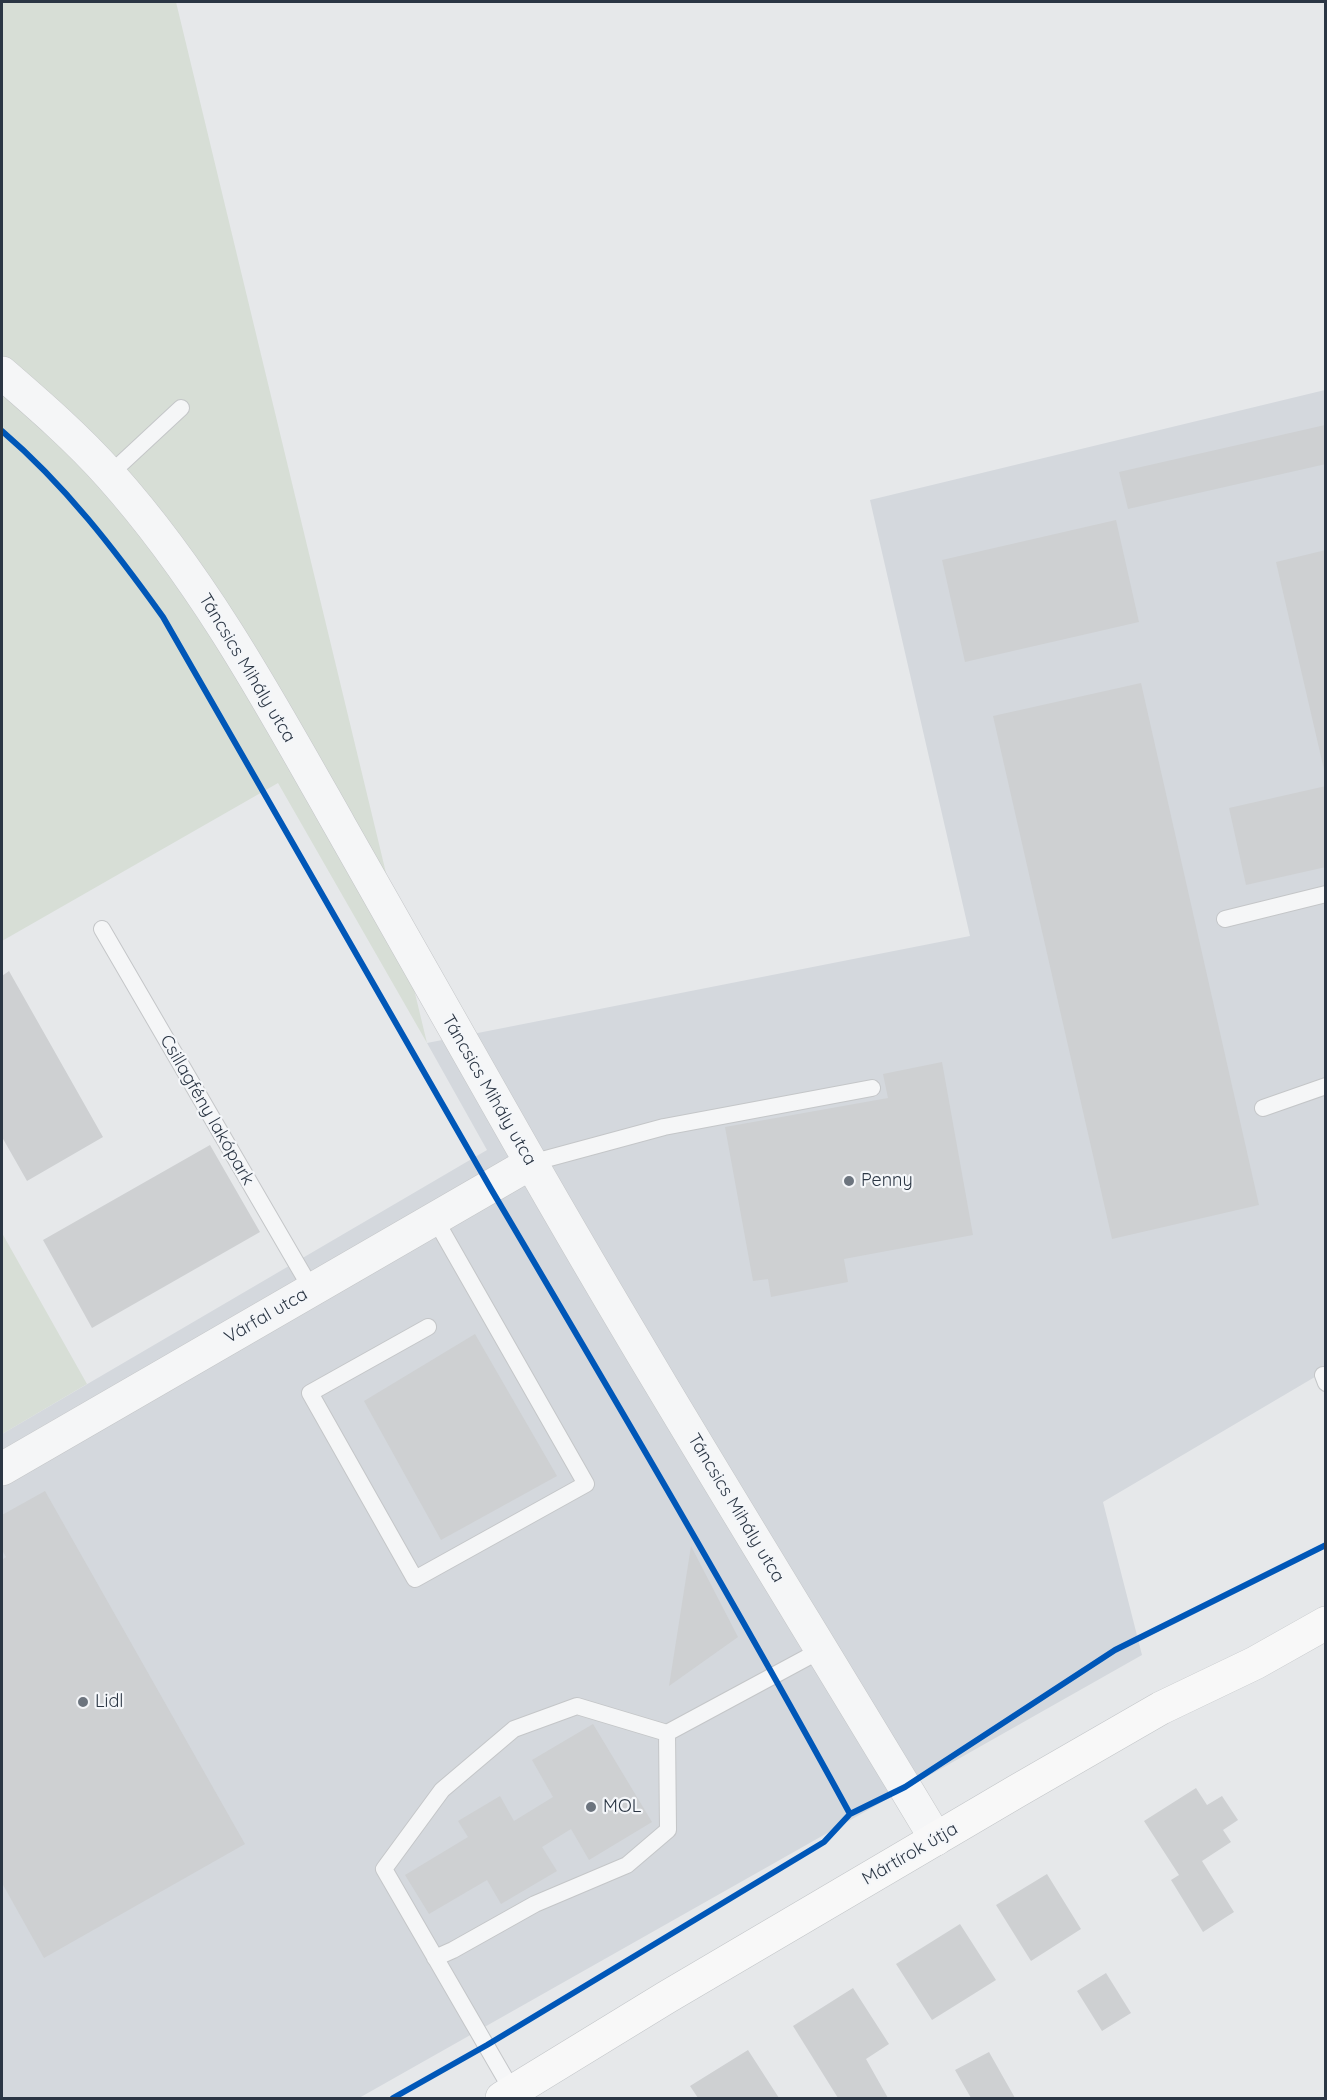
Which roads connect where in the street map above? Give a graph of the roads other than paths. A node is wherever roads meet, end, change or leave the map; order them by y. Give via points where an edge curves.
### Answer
1 (2, 373) edge
2 (182, 408) dead end
3 (110, 474) junction
4 (1326, 894) edge
5 (1225, 919) dead end
6 (102, 929) dead end
7 (1326, 1086) edge
8 (872, 1088) dead end
9 (1263, 1108) dead end
10 (531, 1163) junction
11 (435, 1219) junction
12 (312, 1290) junction
13 (428, 1326) dead end
14 (2, 1469) edge
15 (1326, 1623) edge
16 (821, 1650) junction
17 (667, 1733) junction
18 (936, 1839) junction
19 (435, 1958) junction
20 (508, 2095) edge

1 - 3 street, Táncsics Mihály utca
2 - 3 lane
3 - 10 street, Táncsics Mihály utca via 153,525 251,669
4 - 5 lane
6 - 12 lane, Csillagfény lakópark
7 - 9 lane
8 - 10 lane via 664,1127
10 - 11 street, Várfal utca
10 - 16 street, Táncsics Mihály utca
11 - 12 street, Várfal utca
11 - 13 lane via 586,1484 415,1579 310,1393
12 - 14 street, Várfal utca
15 - 18 main road, Mártírok útja via 1255,1663 1161,1708
16 - 17 lane
16 - 18 street, Táncsics Mihály utca
17 - 19 lane via 668,1830 627,1864 535,1904
17 - 19 lane via 577,1706 514,1730 442,1790 384,1869
18 - 20 main road, Mártírok útja
19 - 20 lane

